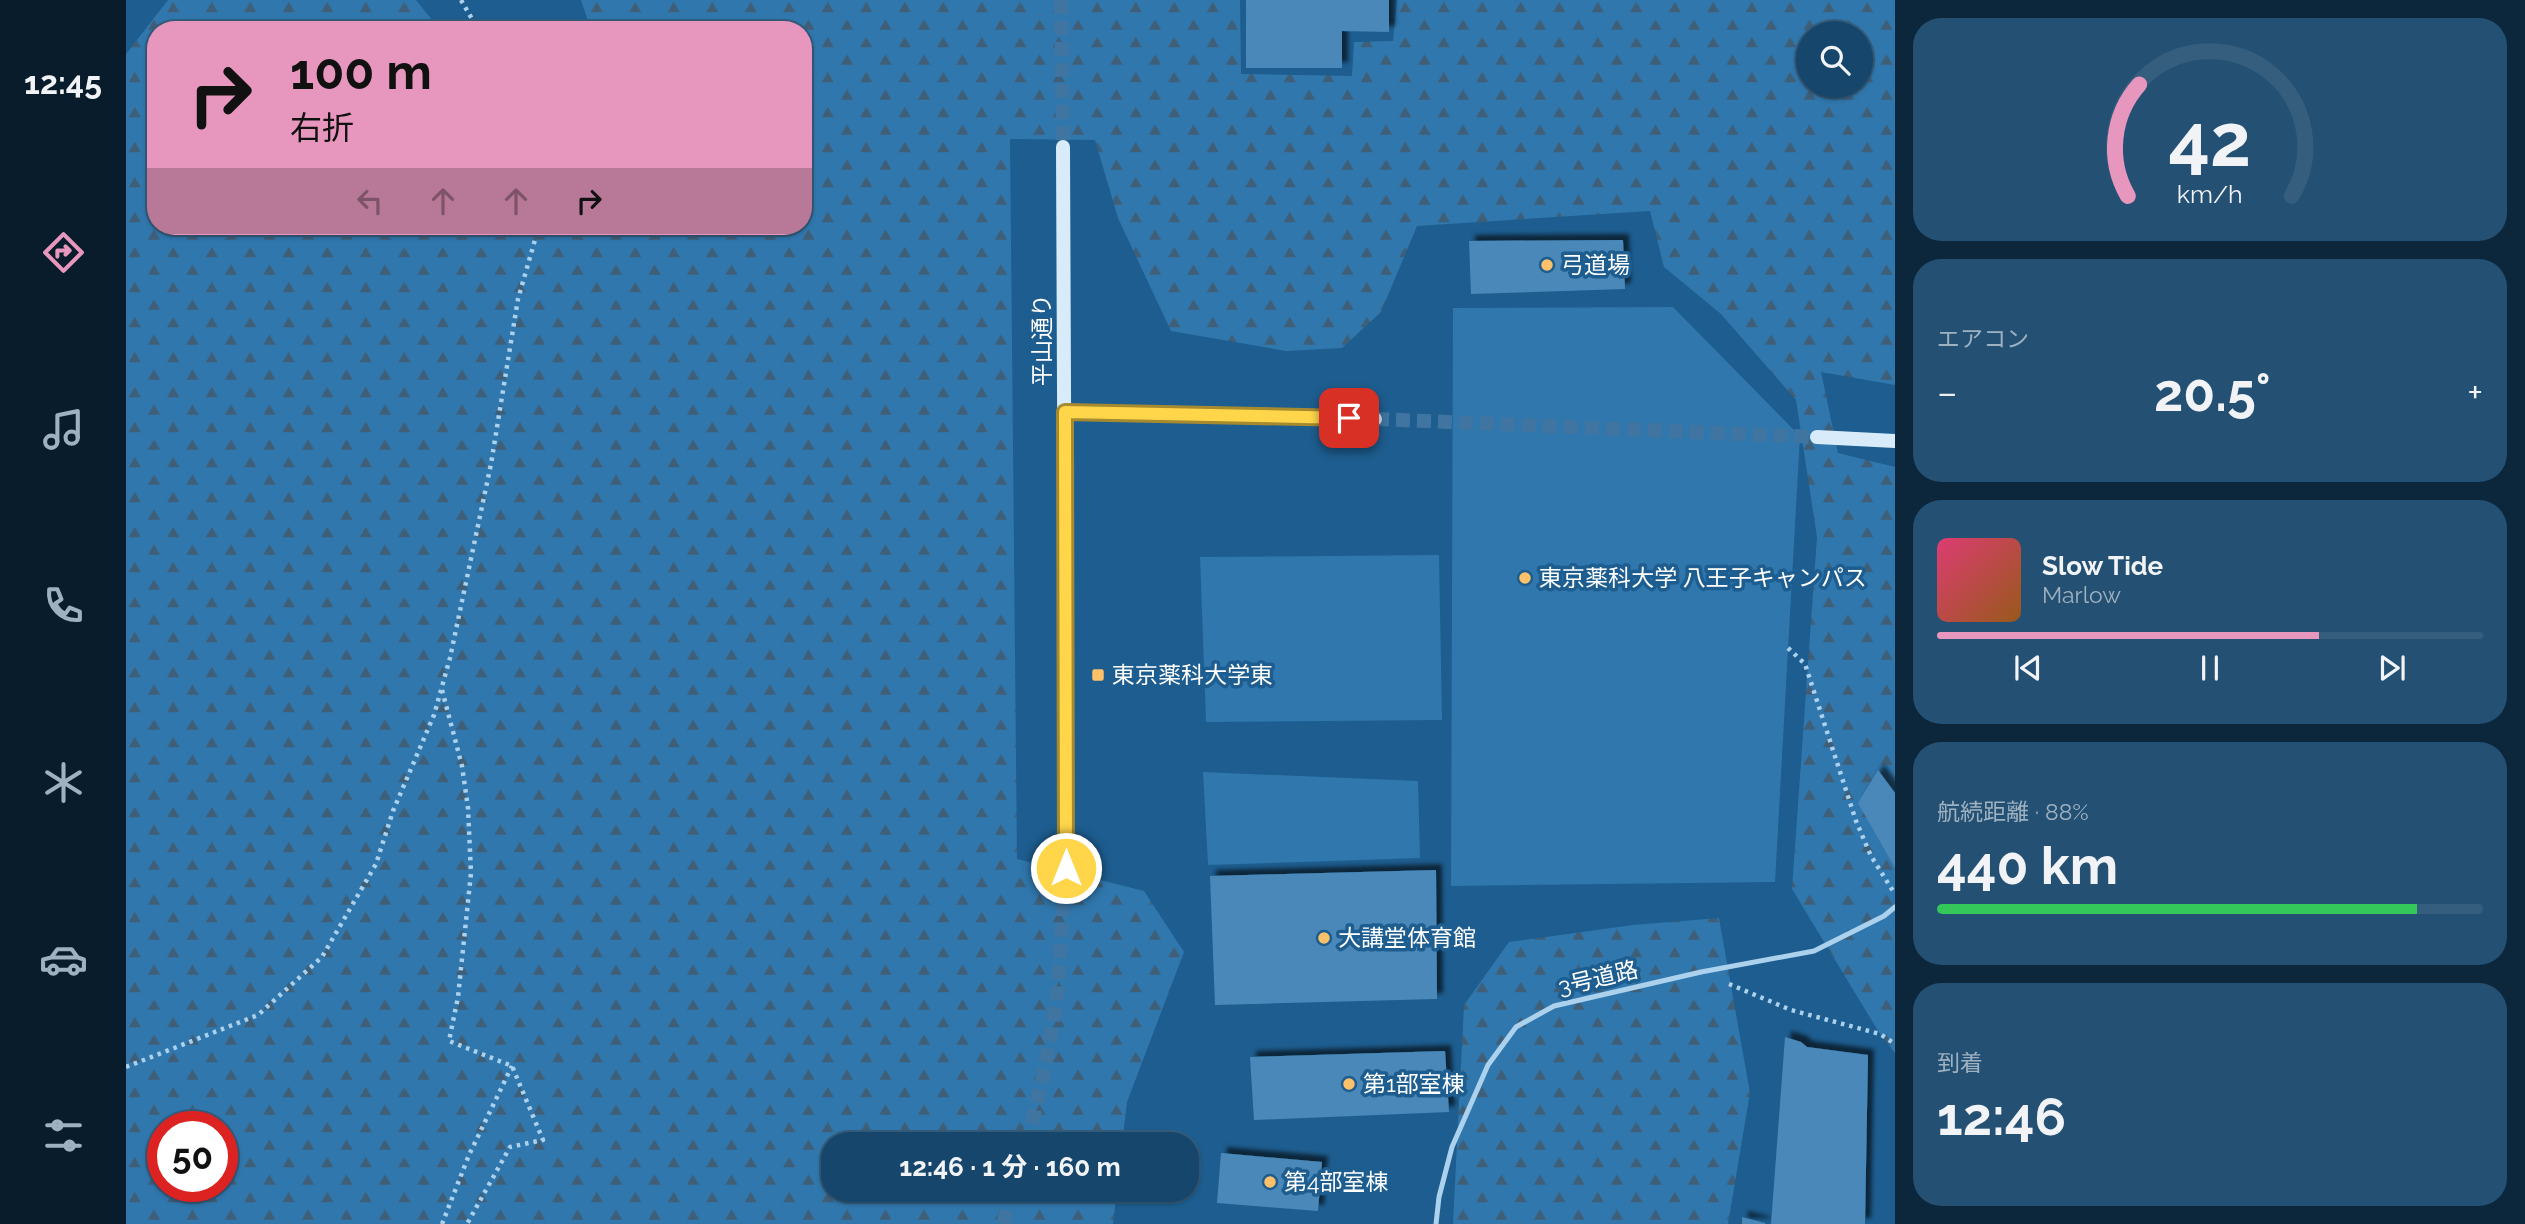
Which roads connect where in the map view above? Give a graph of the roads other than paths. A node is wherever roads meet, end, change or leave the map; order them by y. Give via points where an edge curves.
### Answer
1 (1063, 147) tunnel mouth
2 (1065, 412) junction
3 (1375, 419) tunnel mouth
4 (1817, 437) tunnel mouth
5 (1895, 441) edge
6 (1066, 868) tunnel mouth
7 (1895, 907) edge
8 (1436, 1224) edge

1 - 2 main road, 平山通り
2 - 3 main road
2 - 6 main road, 平山通り
4 - 5 main road
7 - 8 lane, 3号道路 via 1814,951 1554,1006 1516,1027 1489,1065 1452,1147

